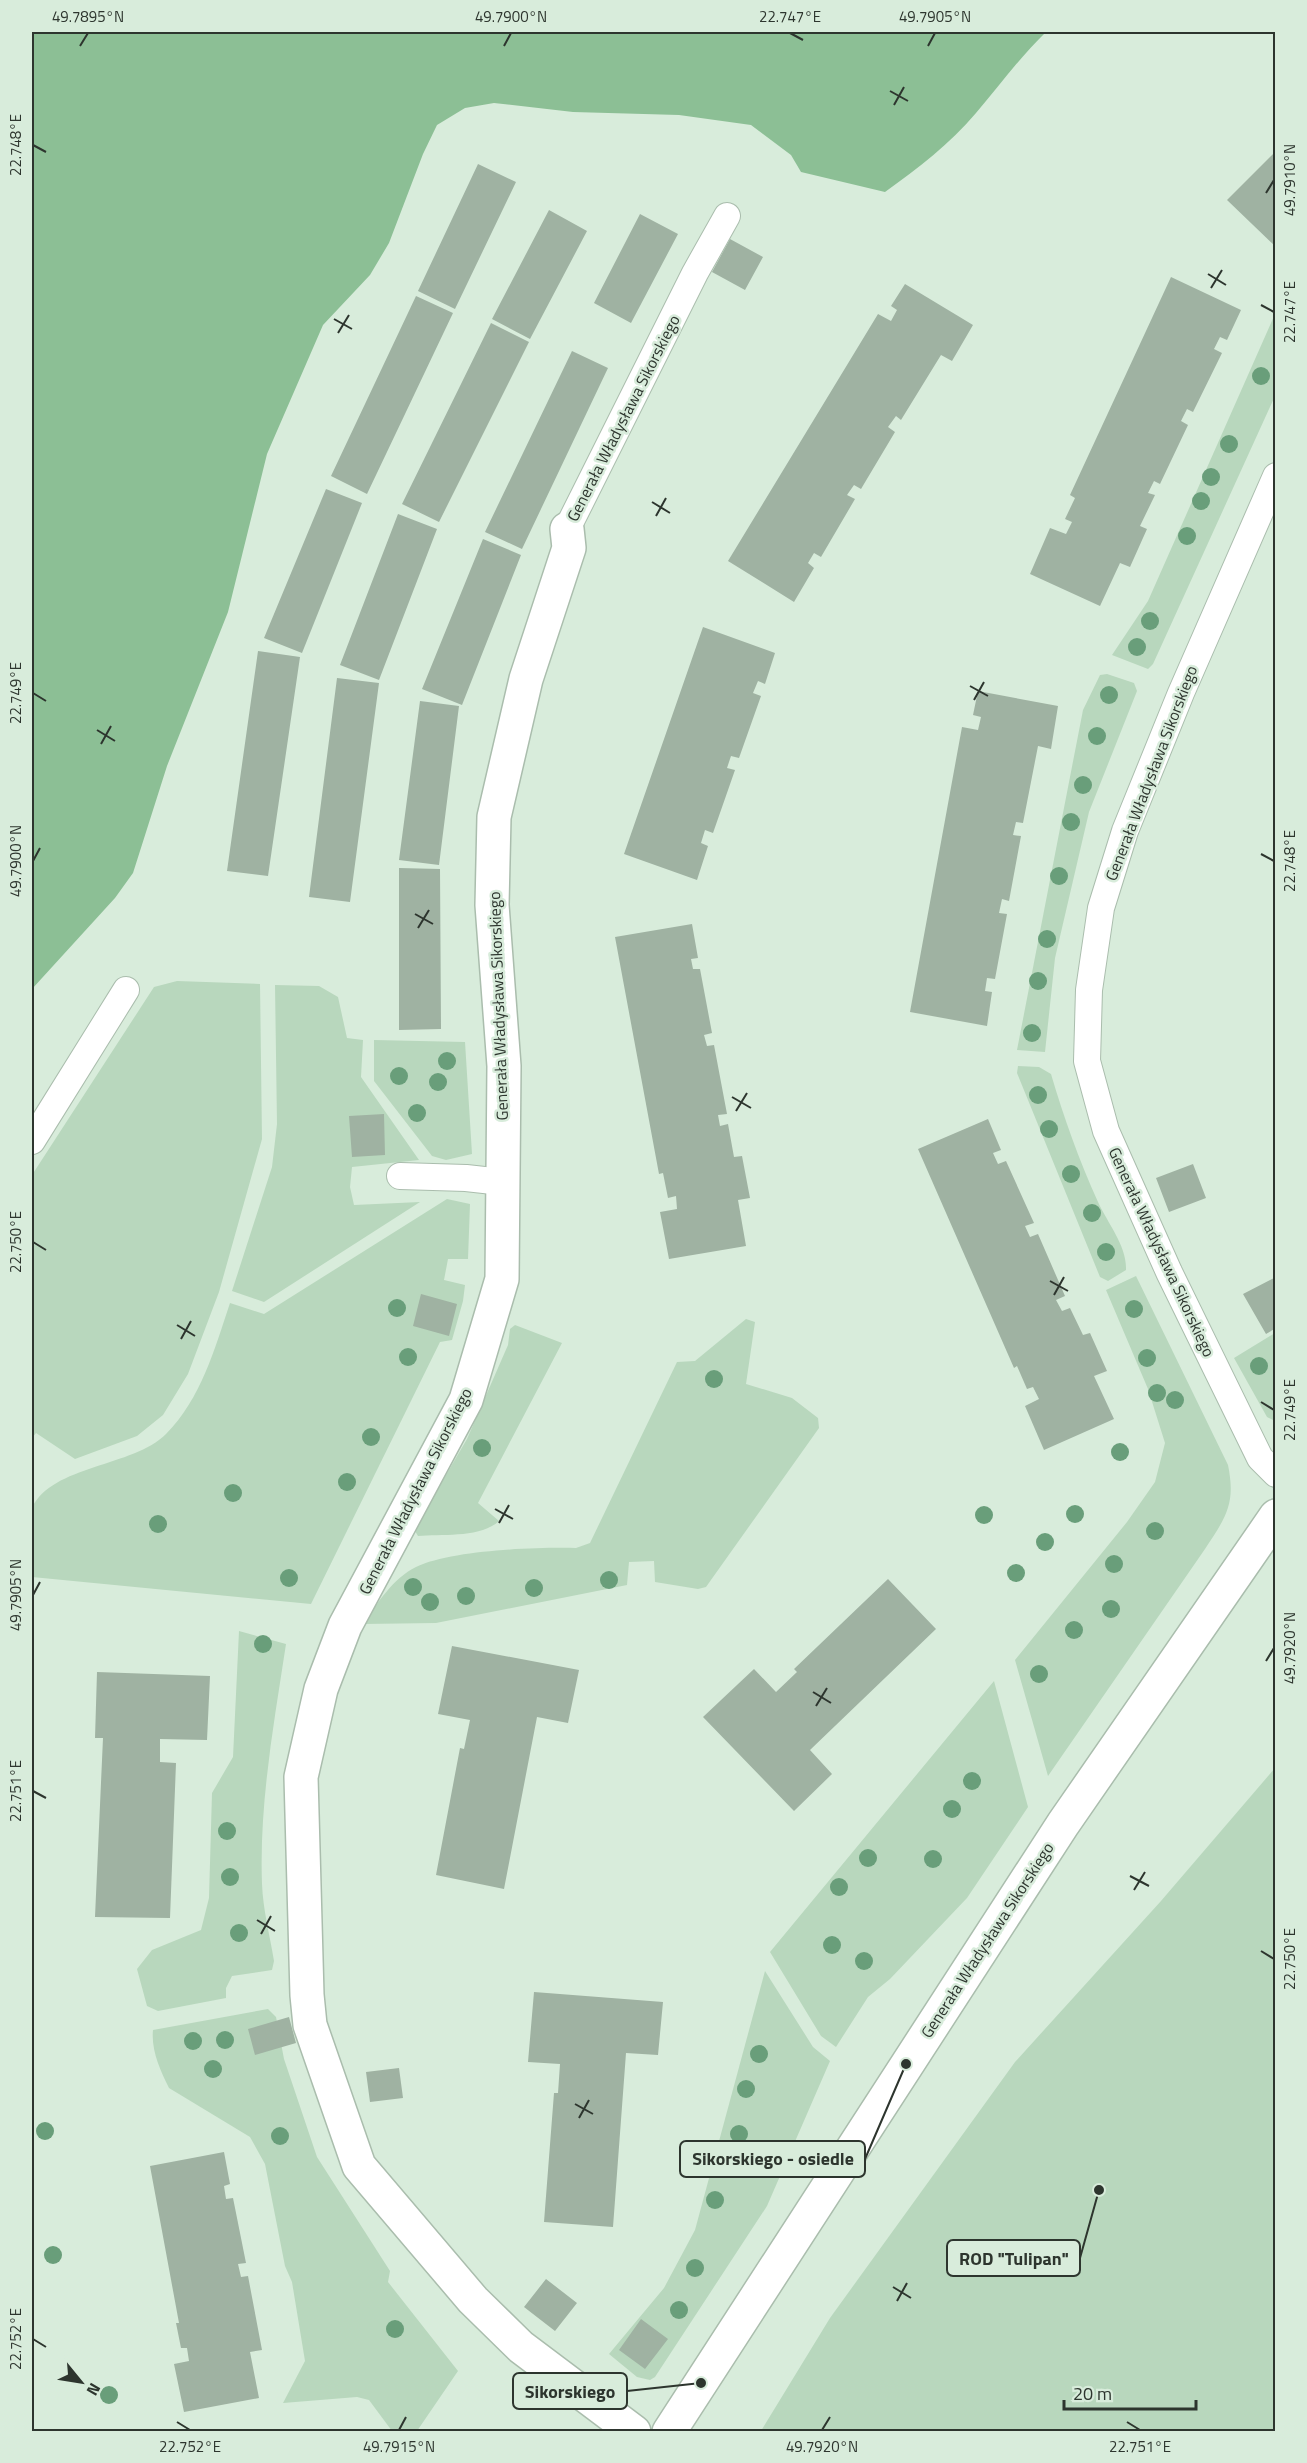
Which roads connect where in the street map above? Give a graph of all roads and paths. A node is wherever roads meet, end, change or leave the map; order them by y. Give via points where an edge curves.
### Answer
1 (727, 216) dead end
2 (1275, 476) edge
3 (567, 529) joint
4 (126, 990) dead end
5 (32, 1141) edge
6 (400, 1176) dead end
7 (502, 1182) junction
8 (1275, 1474) edge
9 (1275, 1516) edge
10 (634, 2432) edge
11 (669, 2432) edge

1 - 3 lane, Generała Władysława Sikorskiego
2 - 8 lane, Generała Władysława Sikorskiego via 1125,831 1104,897 1089,990 1087,1061 1106,1131 1169,1272 1260,1458
3 - 7 street, Generała Władysława Sikorskiego via 569,548 526,679 494,817 492,905 504,1066
4 - 5 lane
6 - 7 lane
7 - 10 street, Generała Władysława Sikorskiego via 502,1279 466,1400 345,1626 321,1689 301,1777 310,2025 359,2166 473,2300 521,2347
9 - 11 street, Generała Władysława Sikorskiego via 1063,1824

